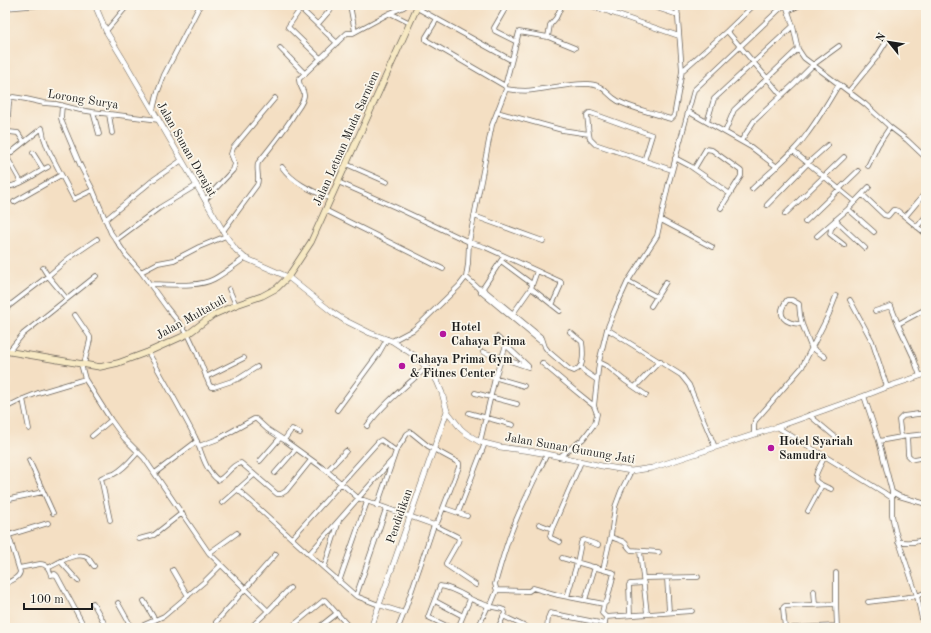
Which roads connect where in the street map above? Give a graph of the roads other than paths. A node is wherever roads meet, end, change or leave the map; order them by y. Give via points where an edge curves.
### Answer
1 (41, 5) edge
2 (95, 5) edge
3 (128, 5) edge
4 (200, 5) edge
5 (326, 5) edge
6 (350, 5) edge
7 (562, 5) edge
8 (589, 5) edge
9 (614, 5) edge
10 (648, 5) edge
11 (677, 5) edge
12 (754, 5) edge
13 (785, 5) edge
14 (800, 5) edge
15 (846, 5) edge
16 (851, 5) edge
17 (302, 6) edge
18 (404, 6) dead end
19 (417, 6) edge
20 (5, 8) edge
21 (505, 9) dead end
22 (788, 11) junction
23 (390, 13) junction
24 (611, 13) junction
25 (678, 15) junction
26 (437, 19) junction
27 (410, 23) junction
28 (318, 24) junction
29 (793, 26) junction
30 (727, 30) junction
31 (106, 31) junction
32 (355, 32) junction
33 (679, 36) junction
34 (548, 37) junction
35 (516, 42) junction
36 (886, 42) dead end
37 (336, 43) junction
38 (740, 46) junction
39 (839, 46) dead end
40 (280, 48) dead end
41 (575, 48) dead end
42 (798, 49) junction
43 (320, 58) junction
44 (511, 60) junction
45 (754, 63) junction
46 (813, 65) junction
47 (682, 71) junction
48 (305, 74) junction
49 (768, 78) junction
50 (839, 84) junction
51 (506, 88) junction
52 (849, 91) junction
53 (781, 95) junction
54 (10, 98) junction
55 (275, 98) dead end
56 (5, 100) edge
57 (62, 105) junction
58 (153, 110) junction
59 (93, 112) junction
60 (497, 112) junction
61 (688, 112) junction
62 (109, 114) junction
63 (159, 120) junction
64 (707, 122) junction
65 (890, 127) junction
66 (725, 132) junction
67 (112, 133) dead end
68 (99, 134) dead end
69 (589, 134) junction
70 (741, 141) junction
71 (24, 142) junction
72 (828, 145) dead end
73 (793, 151) junction
74 (33, 153) dead end
75 (844, 157) dead end
76 (675, 158) junction
77 (926, 158) edge
78 (182, 160) junction
79 (644, 161) junction
80 (808, 163) junction
81 (346, 164) junction
82 (868, 166) dead end
83 (48, 167) dead end
84 (282, 167) dead end
85 (777, 167) junction
86 (43, 169) junction
87 (694, 169) junction
88 (672, 170) junction
89 (858, 171) dead end
90 (61, 175) junction
91 (824, 176) junction
92 (21, 182) junction
93 (338, 182) junction
94 (387, 182) dead end
95 (197, 185) junction
96 (5, 187) edge
97 (869, 187) dead end
98 (752, 189) dead end
99 (839, 189) junction
100 (93, 190) junction
101 (926, 192) edge
102 (730, 194) junction
103 (863, 195) junction
104 (331, 199) junction
105 (205, 200) junction
106 (14, 202) dead end
107 (855, 202) junction
108 (767, 205) dead end
109 (721, 208) dead end
110 (848, 209) junction
111 (326, 210) junction
112 (785, 214) dead end
113 (474, 216) junction
114 (926, 216) edge
115 (905, 217) junction
116 (105, 220) junction
117 (661, 220) junction
118 (836, 220) junction
119 (804, 222) dead end
120 (917, 227) junction
121 (874, 232) dead end
122 (225, 233) junction
123 (926, 234) edge
124 (817, 236) dead end
125 (97, 239) dead end
126 (116, 240) junction
127 (543, 241) dead end
128 (469, 242) junction
129 (844, 245) dead end
130 (712, 247) dead end
131 (865, 248) dead end
132 (504, 256) junction
133 (245, 258) junction
134 (501, 261) junction
135 (43, 268) dead end
136 (443, 269) dead end
137 (537, 271) junction
138 (141, 272) junction
139 (48, 276) junction
140 (96, 276) dead end
141 (288, 277) junction
142 (466, 277) junction
143 (628, 281) junction
144 (666, 282) dead end
145 (150, 284) junction
146 (532, 286) junction
147 (228, 289) dead end
148 (481, 290) junction
149 (836, 296) dead end
150 (657, 297) junction
151 (67, 299) junction
152 (850, 300) dead end
153 (236, 305) junction
154 (552, 305) junction
155 (651, 306) dead end
156 (5, 310) edge
157 (560, 311) dead end
158 (875, 311) dead end
159 (922, 312) dead end
160 (75, 315) dead end
161 (512, 315) junction
162 (802, 324) junction
163 (898, 324) junction
164 (607, 329) junction
165 (570, 332) dead end
166 (188, 334) junction
167 (497, 337) dead end
168 (390, 340) junction
169 (506, 345) junction
170 (811, 347) junction
171 (7, 351) edge
172 (148, 352) junction
173 (484, 352) dead end
174 (825, 357) dead end
175 (244, 358) dead end
176 (501, 358) junction
177 (599, 362) junction
178 (660, 362) junction
179 (542, 363) dead end
180 (83, 364) junction
181 (580, 366) junction
182 (257, 367) dead end
183 (427, 367) junction
184 (477, 372) dead end
185 (926, 374) edge
186 (920, 376) junction
187 (206, 377) junction
188 (495, 378) junction
189 (85, 379) junction
190 (597, 380) junction
191 (524, 386) dead end
192 (635, 387) junction
193 (887, 387) junction
194 (474, 393) dead end
195 (646, 395) dead end
196 (864, 396) junction
197 (491, 398) junction
198 (23, 399) junction
199 (517, 404) dead end
200 (594, 406) junction
201 (5, 408) edge
202 (337, 410) dead end
203 (447, 411) junction
204 (469, 413) dead end
205 (926, 413) edge
206 (809, 415) junction
207 (486, 418) junction
208 (111, 420) junction
209 (513, 425) dead end
210 (367, 426) dead end
211 (776, 427) junction
212 (29, 429) dead end
213 (300, 433) dead end
214 (754, 434) junction
215 (926, 434) edge
216 (92, 436) dead end
217 (907, 436) junction
218 (901, 437) junction
219 (282, 439) junction
220 (197, 441) junction
221 (840, 441) dead end
222 (879, 441) junction
223 (483, 442) junction
224 (199, 446) junction
225 (716, 447) junction
226 (296, 449) junction
227 (433, 449) junction
228 (346, 451) dead end
229 (396, 451) junction
230 (138, 452) junction
231 (547, 454) junction
232 (559, 456) junction
233 (825, 456) junction
234 (926, 457) edge
235 (393, 458) junction
236 (29, 460) dead end
237 (311, 460) junction
238 (260, 461) dead end
239 (581, 462) junction
240 (327, 471) junction
241 (631, 471) junction
242 (155, 473) junction
243 (275, 473) dead end
244 (254, 475) junction
245 (341, 484) junction
246 (822, 485) junction
247 (237, 489) junction
248 (831, 489) dead end
249 (43, 492) junction
250 (892, 492) junction
251 (358, 498) junction
252 (892, 498) junction
253 (5, 500) edge
254 (367, 502) junction
255 (222, 503) dead end
256 (926, 504) edge
257 (377, 506) junction
258 (444, 508) junction
259 (386, 509) junction
260 (808, 511) dead end
261 (182, 513) junction
262 (458, 513) junction
263 (53, 514) dead end
264 (410, 516) junction
265 (467, 516) dead end
266 (110, 520) dead end
267 (339, 520) junction
268 (5, 523) edge
269 (48, 523) dead end
270 (539, 524) dead end
271 (434, 525) junction
272 (552, 529) junction
273 (237, 533) dead end
274 (9, 535) junction
275 (926, 536) edge
276 (611, 537) junction
277 (292, 538) junction
278 (139, 540) dead end
279 (560, 542) dead end
280 (898, 542) junction
281 (598, 544) dead end
282 (640, 551) junction
283 (659, 552) dead end
284 (209, 553) junction
285 (276, 554) dead end
286 (309, 554) junction
287 (562, 558) dead end
288 (60, 561) junction
289 (577, 563) junction
290 (220, 565) junction
291 (94, 566) dead end
292 (595, 567) junction
293 (19, 568) junction
294 (48, 568) junction
295 (324, 568) junction
296 (174, 570) dead end
297 (603, 570) junction
298 (836, 573) dead end
299 (698, 577) dead end
300 (667, 578) junction
301 (78, 581) dead end
302 (644, 581) junction
303 (339, 582) junction
304 (5, 584) edge
305 (476, 585) dead end
306 (290, 588) dead end
307 (246, 589) junction
308 (497, 590) junction
309 (814, 591) dead end
310 (926, 592) edge
311 (188, 596) junction
312 (356, 596) junction
313 (917, 596) junction
314 (567, 597) junction
315 (470, 599) junction
316 (585, 600) junction
317 (144, 601) dead end
318 (434, 601) junction
319 (868, 602) dead end
320 (93, 603) dead end
321 (118, 603) dead end
322 (604, 604) junction
323 (836, 604) junction
324 (379, 605) junction
325 (815, 605) junction
326 (489, 606) junction
327 (268, 611) junction
328 (692, 611) dead end
329 (669, 612) junction
330 (338, 613) junction
331 (404, 613) junction
332 (647, 614) junction
333 (630, 615) junction
334 (463, 616) junction
335 (503, 616) junction
336 (606, 617) junction
337 (155, 620) junction
338 (216, 622) dead end
339 (5, 623) edge
340 (605, 626) edge
341 (837, 627) edge
342 (8, 628) edge
343 (85, 628) edge
344 (107, 628) edge
345 (132, 628) edge
346 (137, 628) edge
347 (250, 628) edge
348 (290, 628) edge
349 (318, 628) edge
350 (350, 628) edge
351 (371, 628) edge
352 (398, 628) edge
353 (451, 628) edge
354 (458, 628) edge
355 (478, 628) edge
356 (498, 628) edge
357 (528, 628) edge
358 (547, 628) edge
359 (785, 628) edge
360 (793, 628) edge
361 (924, 628) edge

1 - 20 street
2 - 31 street, Jalan Sunan Derajat
3 - 31 street
4 - 58 street via 164,75
5 - 28 street via 331,10
6 - 32 street
7 - 34 street via 550,25
8 - 24 street
9 - 24 street
10 - 25 street
11 - 25 street
12 - 30 street
13 - 22 street
13 - 38 street
14 - 22 street
15 - 16 street
17 - 28 street
17 - 43 street via 288,27
18 - 23 street
19 - 26 street
19 - 27 main road, Jalan Letnan Muda Sarniem
21 - 35 street via 494,30
22 - 29 street
23 - 27 street
23 - 32 street
24 - 33 street
25 - 33 street
26 - 44 street
26 - 51 street via 426,40
27 - 81 main road, Jalan Letnan Muda Sarniem
28 - 37 street
29 - 42 street
29 - 45 street
30 - 38 street
30 - 47 street
31 - 58 street, Jalan Sunan Derajat
32 - 37 street via 347,33
33 - 47 street
34 - 35 street via 519,32
34 - 41 street
35 - 44 street
36 - 52 street
37 - 43 street
38 - 45 street
38 - 61 street via 694,90
39 - 46 street
40 - 48 street
42 - 46 street
42 - 49 street
43 - 48 street
44 - 51 street
45 - 49 street
45 - 64 street via 714,99
46 - 50 street
46 - 53 street
47 - 51 street via 674,116 671,119 626,105 600,86 569,85 522,91
48 - 122 street via 299,79 304,93 302,102 258,163 259,181
49 - 53 street
49 - 66 street via 734,110
50 - 52 street
50 - 73 street via 807,135
51 - 60 street
52 - 65 street
53 - 70 street via 754,121
54 - 56 street, Lorong Surya
54 - 57 street, Lorong Surya
54 - 71 street via 7,130 18,133
55 - 105 street via 233,148 233,170
57 - 59 street, Lorong Surya
57 - 100 street via 62,122
58 - 63 street, Jalan Sunan Derajat
59 - 62 street, Lorong Surya
59 - 68 street
60 - 69 street via 562,130
60 - 113 street via 492,125
61 - 64 street
61 - 76 street
62 - 63 street, Lorong Surya
62 - 67 street
63 - 78 street, Jalan Sunan Derajat
64 - 66 street
65 - 77 street
65 - 82 street
66 - 70 street
69 - 79 street via 595,144
69 - 79 street via 587,115 591,113 652,136
70 - 85 street
71 - 90 street via 42,128
71 - 92 street via 9,153 8,157
72 - 80 street
73 - 80 street
73 - 85 street
74 - 86 street
75 - 91 street
76 - 87 street
76 - 88 street
78 - 95 street, Jalan Sunan Derajat
78 - 116 street via 153,180
79 - 88 street
80 - 91 street
80 - 108 street
81 - 93 main road, Jalan Letnan Muda Sarniem
81 - 94 street
83 - 86 street
84 - 104 street via 299,183
85 - 98 street
86 - 92 street
87 - 102 street
87 - 102 street via 706,149 712,150 742,173
88 - 117 street
89 - 99 street
90 - 100 street via 74,200
90 - 106 street
91 - 99 street
91 - 112 street
92 - 96 street
93 - 104 main road, Jalan Letnan Muda Sarniem
93 - 128 street
95 - 105 street, Jalan Sunan Derajat
95 - 126 street via 159,208
97 - 103 street
99 - 107 street
99 - 119 street
100 - 116 street
101 - 115 street
102 - 109 street
103 - 107 street
103 - 115 street via 886,216 895,210
104 - 111 main road, Jalan Letnan Muda Sarniem
105 - 122 street, Jalan Sunan Derajat
107 - 110 street
110 - 118 street
110 - 121 street
111 - 136 street
111 - 141 main road, Jalan Letnan Muda Sarniem via 311,242
113 - 127 street
113 - 128 street
114 - 120 street
115 - 120 street
116 - 126 street
117 - 130 street
117 - 143 street via 657,236
118 - 124 street
118 - 129 street via 830,234
118 - 131 street
120 - 123 street
122 - 133 street, Jalan Sunan Derajat via 236,250
122 - 138 street via 174,260 158,263
125 - 139 street
126 - 138 street
128 - 132 street
128 - 142 street
132 - 134 street
132 - 137 street
133 - 141 street, Jalan Sunan Derajat
133 - 145 street via 214,279 205,282
134 - 146 street
134 - 148 street
135 - 139 street
137 - 146 street
137 - 154 street via 561,282
138 - 145 street
139 - 151 street
139 - 156 street
140 - 151 street
141 - 153 main road, Jalan Multatuli via 277,288
141 - 168 street, Jalan Sunan Gunung Jati via 344,320
142 - 148 street
142 - 168 street via 413,330
143 - 150 street
143 - 164 street
144 - 150 street
145 - 166 street
146 - 154 street
146 - 161 street
147 - 153 street
148 - 161 street
149 - 170 street
150 - 155 street
151 - 171 street via 23,334
152 - 193 street via 872,341
153 - 166 main road, Jalan Multatuli via 213,315
154 - 157 street
158 - 163 street via 891,306
159 - 163 street
160 - 180 street via 90,338
161 - 181 street via 569,369 574,371
162 - 162 street via 784,319 781,313 787,300 799,304
162 - 170 street
163 - 186 street
164 - 177 street
164 - 178 street
165 - 181 street via 582,342
166 - 172 main road, Jalan Multatuli
166 - 187 street
167 - 169 street
168 - 183 street, Jalan Sunan Gunung Jati
168 - 202 street
169 - 176 street
169 - 176 street via 528,366
170 - 174 street
170 - 214 street via 802,367 755,421
171 - 180 main road, Jalan Multatuli
172 - 180 main road, Jalan Multatuli via 107,366
172 - 220 street
173 - 176 street
175 - 187 street
176 - 188 street
177 - 190 street
177 - 192 street
178 - 192 street
178 - 225 street via 678,372 689,385
179 - 200 street
180 - 189 street
181 - 190 street
182 - 187 street via 238,379 214,387
183 - 203 street, Jalan Sunan Gunung Jati via 437,381
183 - 210 street via 386,404
184 - 188 street
185 - 186 street, Jalan Sunan Gunung Jati
186 - 193 street, Jalan Sunan Gunung Jati
188 - 191 street
188 - 197 street
189 - 198 street
189 - 208 street
190 - 200 street
192 - 195 street
193 - 196 street, Jalan Sunan Gunung Jati
194 - 197 street
196 - 206 street, Jalan Sunan Gunung Jati
196 - 222 street
197 - 199 street
197 - 207 street
198 - 201 street
198 - 212 street
200 - 232 street via 597,414 590,432
203 - 223 street, Jalan Sunan Gunung Jati via 461,429
203 - 227 street, Pendidikan
204 - 207 street
205 - 218 street via 900,418
206 - 211 street, Jalan Sunan Gunung Jati
206 - 221 street
207 - 209 street
207 - 223 street
208 - 216 street
208 - 230 street
211 - 214 street, Jalan Sunan Gunung Jati
211 - 233 street
213 - 219 street via 292,429
214 - 225 street, Jalan Sunan Gunung Jati
215 - 217 street
217 - 218 street
217 - 234 street via 908,455 914,459
218 - 222 street
219 - 224 street via 254,419 218,440
219 - 226 street
219 - 238 street
220 - 224 street
220 - 242 street
222 - 250 street
223 - 231 street, Jalan Sunan Gunung Jati
223 - 262 street
224 - 244 street via 205,464 218,480 239,462
225 - 241 street, Jalan Sunan Gunung Jati via 661,466
226 - 237 street
226 - 243 street
227 - 229 street via 410,432
227 - 258 street via 459,464
227 - 264 street, Pendidikan
228 - 240 street
229 - 235 street
229 - 245 street via 381,440
230 - 242 street
230 - 266 street via 126,466 114,474 101,478
231 - 232 street, Jalan Sunan Gunung Jati
231 - 308 street via 514,526 495,584
232 - 239 street, Jalan Sunan Gunung Jati
233 - 246 street via 815,476 817,482
233 - 252 street
235 - 251 street
235 - 257 street
236 - 249 street
237 - 240 street
237 - 244 street via 281,494 277,494
239 - 241 street, Jalan Sunan Gunung Jati
239 - 272 street
240 - 245 street
241 - 276 street via 615,507
242 - 261 street
244 - 247 street
245 - 251 street
245 - 277 street
246 - 248 street
246 - 260 street
247 - 255 street
247 - 277 street
249 - 253 street
249 - 263 street
250 - 252 street
250 - 256 street
251 - 254 street
251 - 267 street
252 - 280 street via 892,515
254 - 257 street
254 - 303 street
257 - 259 street
258 - 262 street
258 - 271 street
259 - 264 street
259 - 312 street
261 - 278 street via 154,536
261 - 284 street
262 - 265 street
264 - 271 street
264 - 324 street, Pendidikan
267 - 286 street
267 - 295 street
268 - 274 street
269 - 274 street
270 - 272 street
271 - 305 street via 459,539 446,565
271 - 331 street
272 - 279 street via 551,538
273 - 284 street
274 - 293 street
275 - 280 street via 918,541
276 - 282 street via 626,543 631,550
276 - 297 street
277 - 286 street
280 - 313 street
281 - 289 street via 582,541
282 - 283 street
282 - 302 street
284 - 290 street
285 - 307 street
286 - 295 street
287 - 289 street
288 - 291 street via 83,556
288 - 294 street
288 - 301 street
289 - 292 street
289 - 314 street
290 - 307 street
290 - 311 street
292 - 297 street
292 - 316 street
293 - 294 street via 40,564
293 - 304 street via 18,577
294 - 343 street via 51,575 57,576
295 - 303 street
296 - 311 street
297 - 322 street via 614,572
298 - 323 street
299 - 300 street
300 - 302 street
300 - 329 street
302 - 332 street
302 - 333 street via 629,584
303 - 312 street
306 - 327 street
307 - 327 street
307 - 338 street
308 - 314 street via 526,592 533,588
308 - 326 street
309 - 325 street
310 - 313 street
311 - 337 street via 164,616
312 - 324 street
313 - 319 street
313 - 361 street
314 - 316 street
315 - 318 street via 440,586
315 - 326 street
315 - 334 street
316 - 322 street
317 - 337 street
318 - 334 street
318 - 353 street via 428,617
320 - 344 street
321 - 345 street
322 - 336 street via 602,613
323 - 325 street
323 - 341 street
324 - 331 street
324 - 351 street, Pendidikan
325 - 359 street via 785,606
326 - 335 street via 504,610
326 - 355 street
327 - 347 street
328 - 329 street
329 - 332 street
330 - 348 street via 327,600 324,600
330 - 349 street
330 - 350 street
331 - 352 street
332 - 333 street
333 - 336 street
334 - 354 street
335 - 356 street
335 - 357 street
336 - 340 street
337 - 346 street
339 - 342 street
340 - 358 street via 550,612
341 - 360 street

